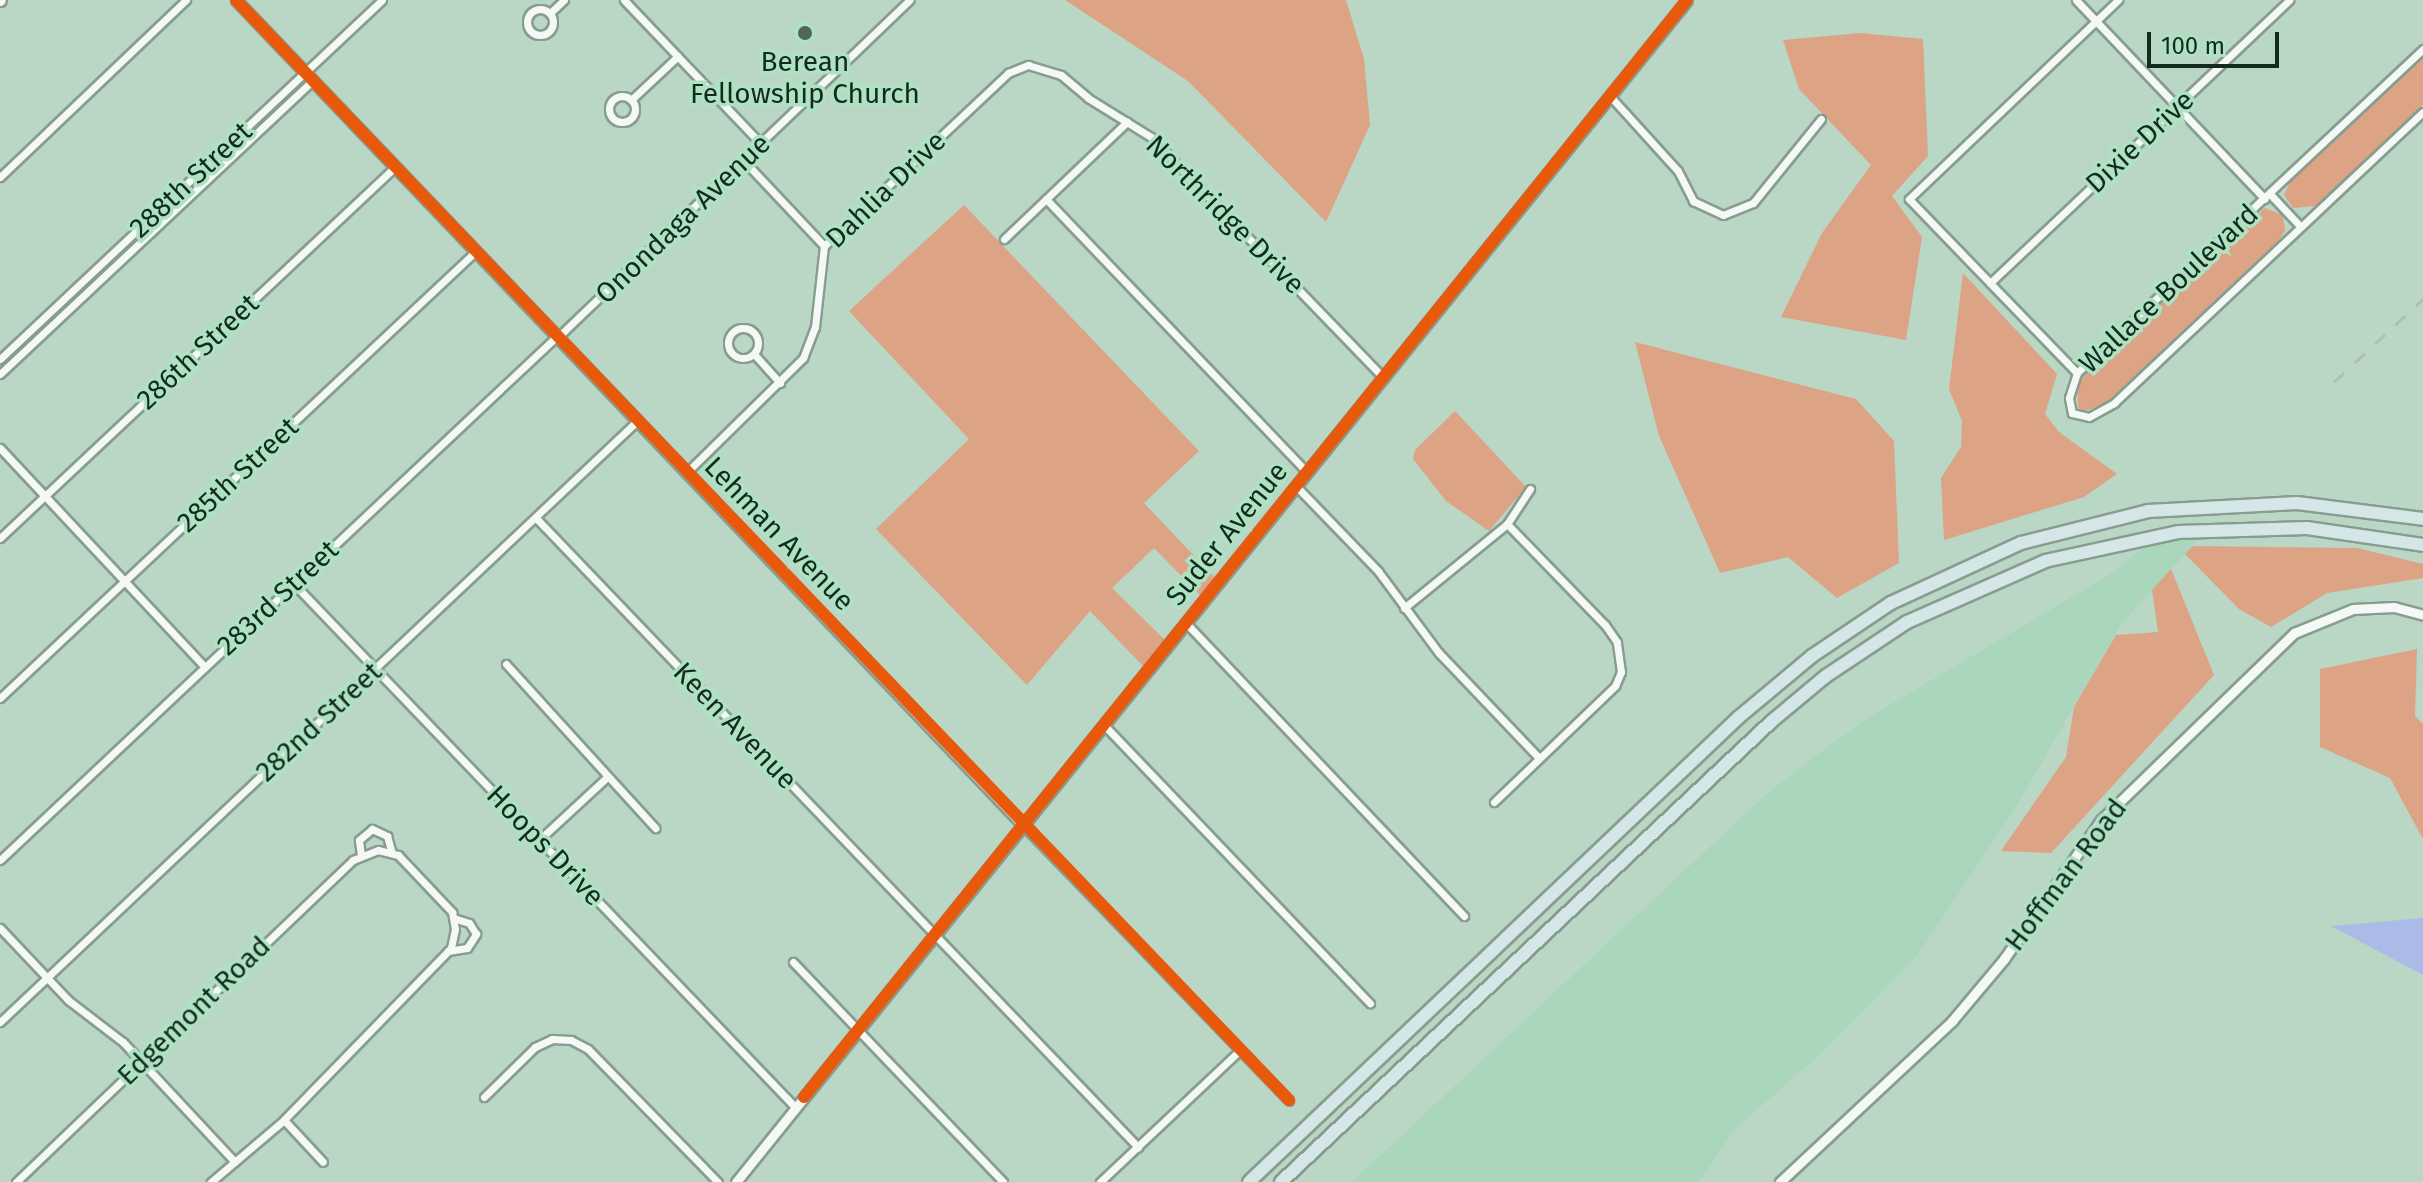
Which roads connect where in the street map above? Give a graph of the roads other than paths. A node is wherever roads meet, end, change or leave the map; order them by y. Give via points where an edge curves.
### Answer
1 (186, 0) edge
2 (236, 0) edge
3 (382, 0) edge
4 (564, 0) edge
5 (624, 0) edge
6 (909, 0) edge
7 (1687, 0) edge
8 (2076, 0) edge
9 (2118, 0) edge
10 (2289, 0) edge
11 (550, 13) dead end
12 (2096, 21) junction
13 (2423, 49) edge
14 (678, 56) junction
15 (305, 72) junction
16 (1008, 73) joint
17 (313, 80) junction
18 (1610, 96) junction
19 (631, 100) dead end
20 (2177, 107) junction
21 (2423, 112) edge
22 (1821, 119) dead end
23 (1127, 122) junction
24 (761, 144) junction
25 (744, 161) junction
26 (395, 167) junction
27 (0, 177) edge
28 (2268, 196) junction
29 (1046, 199) junction
30 (2301, 227) junction
31 (1004, 239) dead end
32 (824, 246) junction
33 (476, 251) junction
34 (1990, 283) junction
35 (73, 290) junction
36 (81, 298) junction
37 (557, 337) junction
38 (754, 354) junction
39 (0, 359) edge
40 (2077, 373) junction
41 (0, 374) edge
42 (1383, 377) junction
43 (780, 383) junction
44 (637, 421) junction
45 (0, 448) edge
46 (687, 472) junction
47 (1307, 472) junction
48 (1296, 486) junction
49 (1530, 489) dead end
50 (45, 496) junction
51 (536, 518) junction
52 (2423, 519) edge
53 (1507, 524) junction
54 (0, 538) edge
55 (2423, 545) edge
56 (125, 581) junction
57 (294, 584) junction
58 (1404, 608) junction
59 (2423, 615) edge
60 (1186, 623) junction
61 (506, 664) dead end
62 (205, 667) junction
63 (375, 669) junction
64 (0, 698) edge
65 (1104, 725) junction
66 (1539, 758) junction
67 (607, 777) junction
68 (1494, 802) dead end
69 (1023, 825) junction
70 (655, 828) dead end
71 (539, 840) junction
72 (392, 853) junction
73 (361, 855) junction
74 (0, 860) edge
75 (1464, 916) dead end
76 (454, 918) junction
77 (0, 928) edge
78 (934, 935) junction
79 (448, 951) junction
80 (793, 962) dead end
81 (47, 978) junction
82 (1370, 1003) dead end
83 (0, 1022) edge
84 (857, 1031) junction
85 (1240, 1050) junction
86 (141, 1062) junction
87 (484, 1097) dead end
88 (1289, 1100) dead end
89 (796, 1108) junction
90 (284, 1120) junction
91 (1138, 1147) junction
92 (235, 1162) junction
93 (323, 1162) dead end
94 (16, 1182) edge
95 (211, 1182) edge
96 (718, 1182) edge
97 (736, 1182) edge
98 (1003, 1182) edge
99 (1100, 1182) edge
100 (1249, 1182) edge
101 (1281, 1182) edge
102 (1780, 1182) edge

1 - 27 street
2 - 15 street, Lehman Avenue
3 - 15 street, 288th Street
4 - 11 street
5 - 14 street
6 - 24 street, Onondaga Avenue
7 - 18 street, Suder Avenue
8 - 12 street
9 - 12 street
10 - 20 street, Dixie Drive
12 - 20 street
12 - 34 street via 1909,199
13 - 28 street, Wallace Boulevard
14 - 19 street
14 - 24 street
15 - 17 street, Lehman Avenue
15 - 35 street, 288th Street
16 - 23 street, Northridge Drive via 1028,65 1047,67
16 - 32 street, Dahlia Drive
17 - 26 street, Lehman Avenue
17 - 36 street, 288th Street
18 - 22 street via 1678,171 1693,201 1712,213 1732,214 1753,203
18 - 42 street, Suder Avenue
20 - 28 street
20 - 34 street, Dixie Drive
21 - 30 street, Wallace Boulevard
23 - 29 street
23 - 42 street, Northridge Drive via 1171,155
24 - 25 street, Onondaga Avenue
25 - 32 street
25 - 37 street, Onondaga Avenue
26 - 33 street, Lehman Avenue
26 - 50 street, 286th Street
28 - 30 street
28 - 40 street, Wallace Boulevard
29 - 31 street
29 - 47 street
30 - 40 street, Wallace Boulevard via 2106,410 2089,417 2072,413 2069,398
32 - 43 street, Dahlia Drive via 814,334 798,365
33 - 37 street, Lehman Avenue
33 - 56 street, 285th Street
34 - 40 street
35 - 36 street
35 - 39 street, 288th Street
36 - 41 street, 288th Street
37 - 44 street, Lehman Avenue
37 - 57 street, 283rd Street
38 - 38 street via 743,358 733,353 729,341 734,332 753,332 758,343
38 - 43 street
42 - 47 street, Suder Avenue
43 - 46 street, Dahlia Drive
44 - 46 street, Lehman Avenue
44 - 51 street, 282nd Street
45 - 50 street
46 - 69 street, Lehman Avenue
47 - 48 street, Suder Avenue
48 - 58 street via 1378,571
48 - 60 street, Suder Avenue
49 - 53 street
50 - 54 street, 286th Street
50 - 56 street
51 - 63 street, 282nd Street
51 - 78 street, Keen Avenue
52 - 100 highway via 2345,507 2264,503 2142,512 2060,531 1962,567 1884,607 1812,656 1710,744
53 - 58 street
53 - 66 street via 1605,625 1621,656 1615,686
55 - 101 highway via 2323,529 2237,528 2108,545 1971,590 1907,622 1826,676 1729,760
56 - 62 street
56 - 64 street, 285th Street
57 - 62 street, 283rd Street
57 - 63 street, Hoops Drive
58 - 66 street via 1439,653
59 - 102 street, Hoffman Road via 2394,607 2353,609 2294,633 2101,820 1996,970 1952,1021
60 - 65 street, Suder Avenue
60 - 75 street
61 - 67 street
62 - 74 street, 283rd Street
63 - 71 street, Hoops Drive
63 - 81 street, 282nd Street
65 - 69 street, Suder Avenue
65 - 82 street
66 - 68 street
67 - 70 street
67 - 71 street
69 - 78 street, Suder Avenue
69 - 85 street, Lehman Avenue
71 - 89 street, Hoops Drive
72 - 73 street, Edgemont Road
72 - 73 street via 387,836 372,829 359,840
72 - 76 street via 406,860
73 - 86 street, Edgemont Road
76 - 79 street
76 - 79 street via 469,923 476,934 467,948
77 - 81 street
78 - 84 street, Suder Avenue
78 - 91 street, Keen Avenue
79 - 90 street
80 - 84 street
81 - 83 street, 282nd Street
81 - 86 street
84 - 89 street, Suder Avenue
84 - 98 street
85 - 88 street, Lehman Avenue
85 - 91 street
86 - 92 street
86 - 94 street, Edgemont Road
87 - 96 street via 535,1047 562,1039 588,1049
89 - 97 street, Suder Avenue
90 - 92 street
90 - 93 street
91 - 99 street
92 - 95 street

